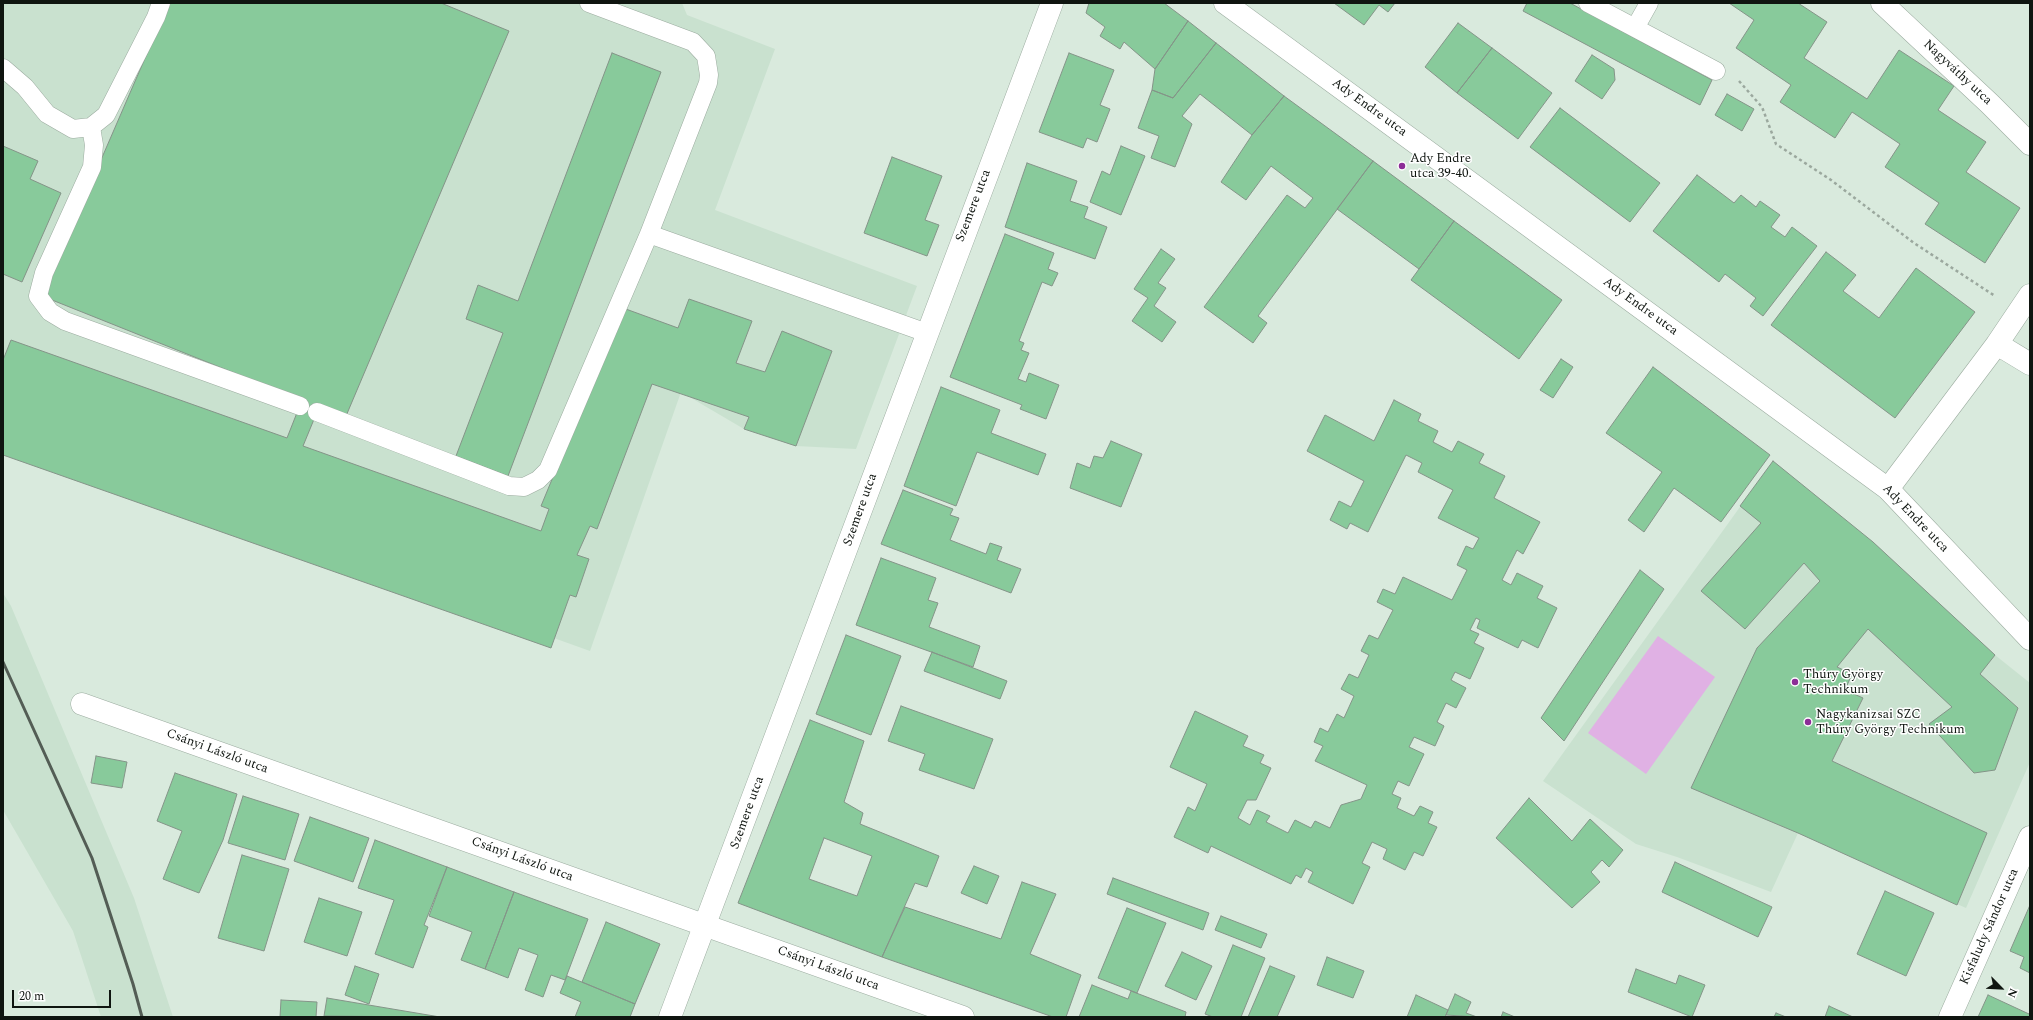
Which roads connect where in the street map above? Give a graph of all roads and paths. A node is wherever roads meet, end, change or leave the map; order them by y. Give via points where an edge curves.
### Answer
1 (161, 3) edge
2 (589, 3) edge
3 (1052, 3) edge
4 (1225, 3) edge
5 (1588, 3) edge
6 (1648, 3) edge
7 (1882, 3) edge
8 (1635, 28) junction
9 (3, 68) edge
10 (1716, 71) dead end
11 (1736, 80) dead end
12 (92, 127) junction
13 (2030, 144) edge
14 (649, 234) junction
15 (2024, 304) edge
16 (927, 332) junction
17 (1997, 344) junction
18 (2030, 364) edge
19 (300, 406) dead end
20 (317, 412) dead end
21 (1888, 489) junction
22 (2030, 639) edge
23 (82, 704) dead end
24 (2030, 837) edge
25 (706, 926) junction
26 (670, 1017) edge
27 (963, 1017) edge
28 (1950, 1017) edge

1 - 12 lane via 106,115
2 - 14 lane via 693,42 701,49 708,62 708,84
3 - 16 main road, Szemere utca
4 - 21 main road, Ady Endre utca
5 - 8 lane
6 - 8 lane
7 - 13 main road, Nagyváthy utca
8 - 10 lane
9 - 12 lane via 25,87 47,114 73,129
11 - 15 path via 1762,107 1776,144 1831,180 1914,243
12 - 19 lane via 92,167 44,273 38,296 50,312 65,321
14 - 16 lane
14 - 20 lane via 548,470 538,480 524,487 509,486
15 - 17 main road
16 - 25 main road, Szemere utca
17 - 18 main road
17 - 21 main road
21 - 22 main road, Ady Endre utca
23 - 25 main road, Csányi László utca
24 - 28 main road, Kisfaludy Sándor utca
25 - 26 main road, Szemere utca
25 - 27 main road, Csányi László utca

